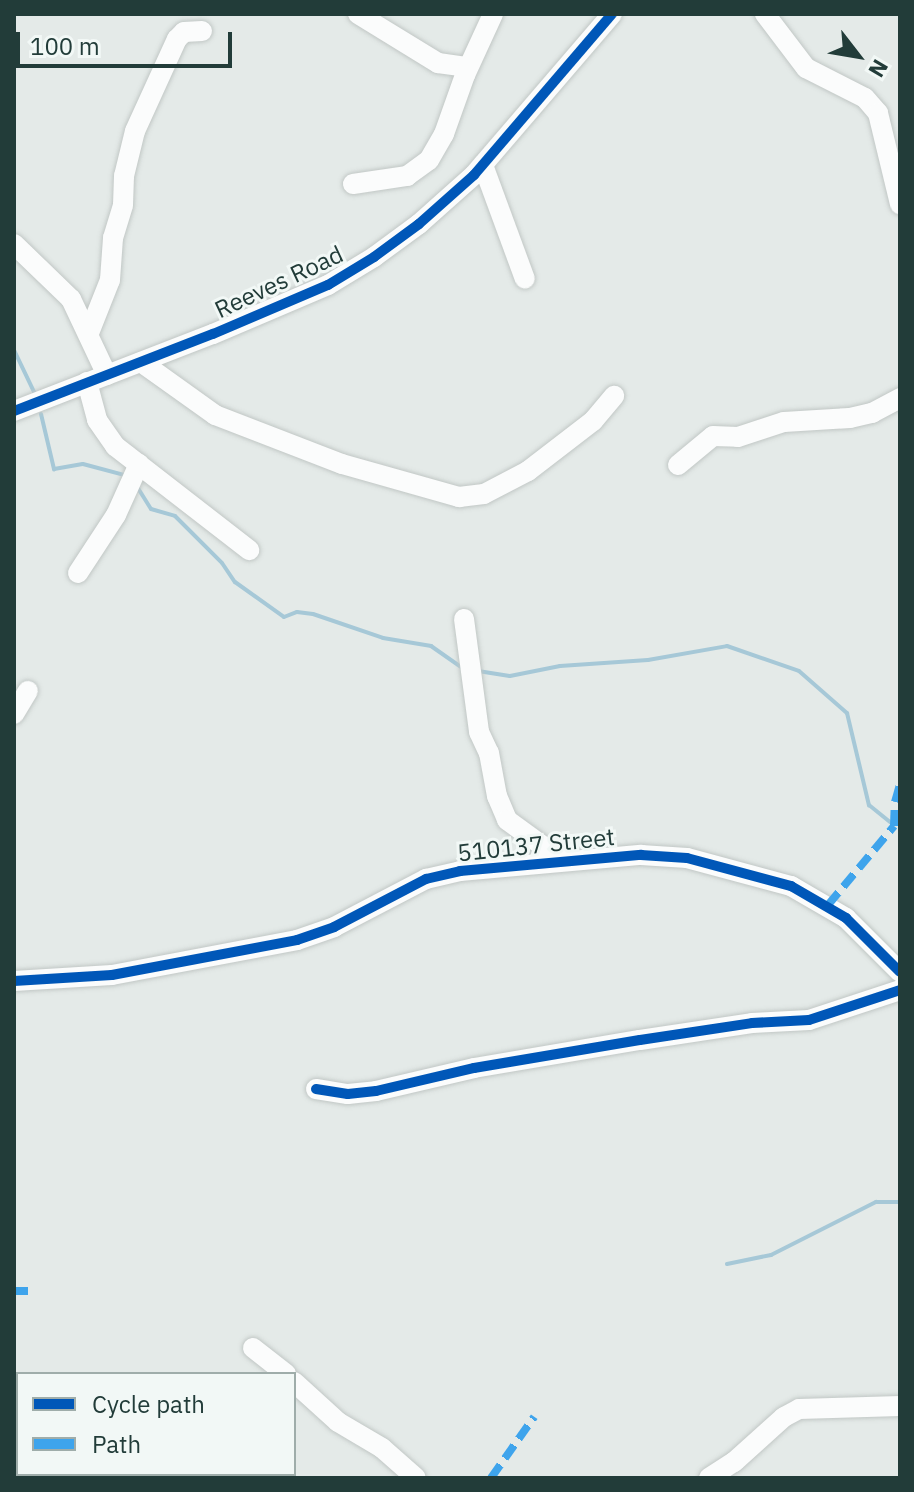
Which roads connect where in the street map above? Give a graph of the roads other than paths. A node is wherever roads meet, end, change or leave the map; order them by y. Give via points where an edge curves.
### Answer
1 (358, 14) edge
2 (493, 14) edge
3 (612, 14) edge
4 (765, 14) edge
5 (202, 31) dead end
6 (468, 67) junction
7 (483, 165) junction
8 (353, 184) dead end
9 (900, 204) edge
10 (14, 244) edge
11 (525, 279) dead end
12 (89, 333) junction
13 (141, 362) junction
14 (97, 379) junction
15 (614, 396) dead end
16 (900, 398) edge
17 (14, 411) edge
18 (139, 464) junction
19 (678, 465) dead end
20 (249, 550) dead end
21 (78, 573) dead end
22 (464, 619) dead end
23 (28, 691) dead end
24 (14, 714) edge
25 (562, 860) junction
26 (900, 972) edge
27 (14, 981) edge
28 (900, 990) edge
29 (316, 1089) dead end
30 (253, 1348) dead end
31 (283, 1372) edge
32 (296, 1384) edge
33 (900, 1406) edge
34 (416, 1478) edge
35 (709, 1478) edge

1 - 6 street via 438,63
2 - 6 street
3 - 7 street, Reeves Road
4 - 9 street via 806,68 865,98 878,113
5 - 12 street via 184,32 177,39 135,131 110,280
6 - 8 street via 429,160 407,176
7 - 11 street
7 - 13 street, Reeves Road via 419,224 337,280
10 - 12 street via 71,299
12 - 14 street
13 - 14 street, Reeves Road
13 - 15 street via 215,415 342,464 459,497 484,494 528,471 593,421
14 - 17 street, Reeves Road
14 - 18 street via 92,406 103,432
16 - 19 street via 850,418 784,422 738,437 713,436
18 - 20 street
18 - 21 street via 116,515
22 - 25 street via 479,732 497,796 507,820
23 - 24 street
25 - 26 street, 510137 Street via 687,858 791,886 846,918
25 - 27 street, 510137 Street via 426,879 334,927 297,940 112,975
28 - 29 street via 809,1020 640,1040 376,1091
30 - 31 street
32 - 34 street via 338,1422 390,1454
33 - 35 street via 799,1409

